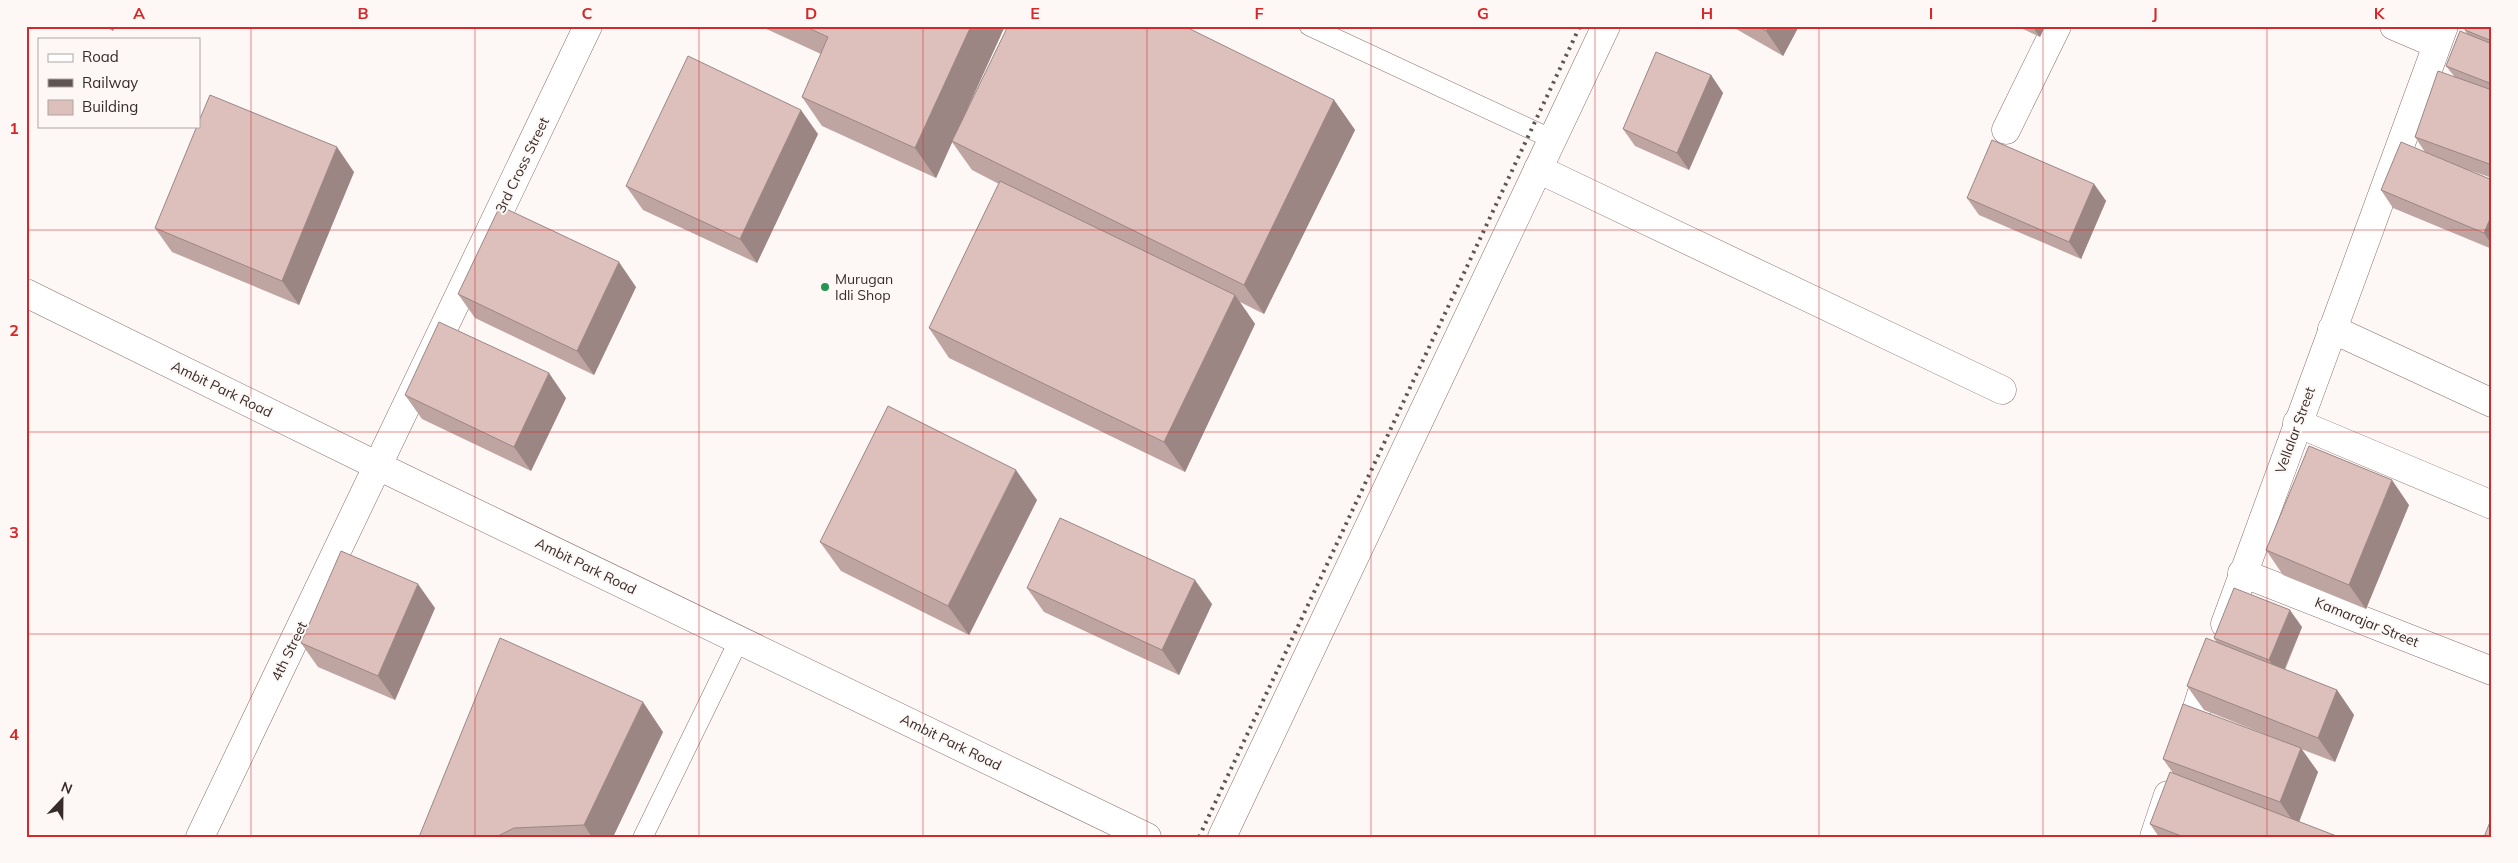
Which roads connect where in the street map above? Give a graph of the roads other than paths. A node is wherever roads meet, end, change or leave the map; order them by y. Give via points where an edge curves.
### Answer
1 (588, 26) edge
2 (1309, 26) edge
3 (1606, 26) edge
4 (2057, 26) edge
5 (2394, 26) edge
6 (2440, 35) edge
7 (2006, 130) dead end
8 (1552, 139) junction
9 (1538, 169) junction
10 (26, 293) edge
11 (2332, 328) junction
12 (2002, 390) dead end
13 (2492, 403) edge
14 (2297, 422) junction
15 (378, 466) junction
16 (2492, 505) edge
17 (2242, 573) junction
18 (739, 640) junction
19 (2492, 671) edge
20 (200, 837) edge
21 (643, 837) edge
22 (1148, 837) edge
23 (1222, 837) edge
24 (2154, 837) edge

1 - 15 street, 3rd Cross Street
2 - 8 lane
3 - 8 street
4 - 7 street
5 - 6 street
6 - 11 street, Vellalar Street
8 - 9 street
9 - 12 street
9 - 23 street
10 - 15 street, Ambit Park Road
11 - 13 street
11 - 14 street, Vellalar Street
14 - 16 street
14 - 17 street, Vellalar Street
15 - 18 street, Ambit Park Road
15 - 20 street, 4th Street
17 - 19 street, Kamarajar Street
17 - 24 street, Vellalar Street
18 - 21 lane
18 - 22 street, Ambit Park Road

